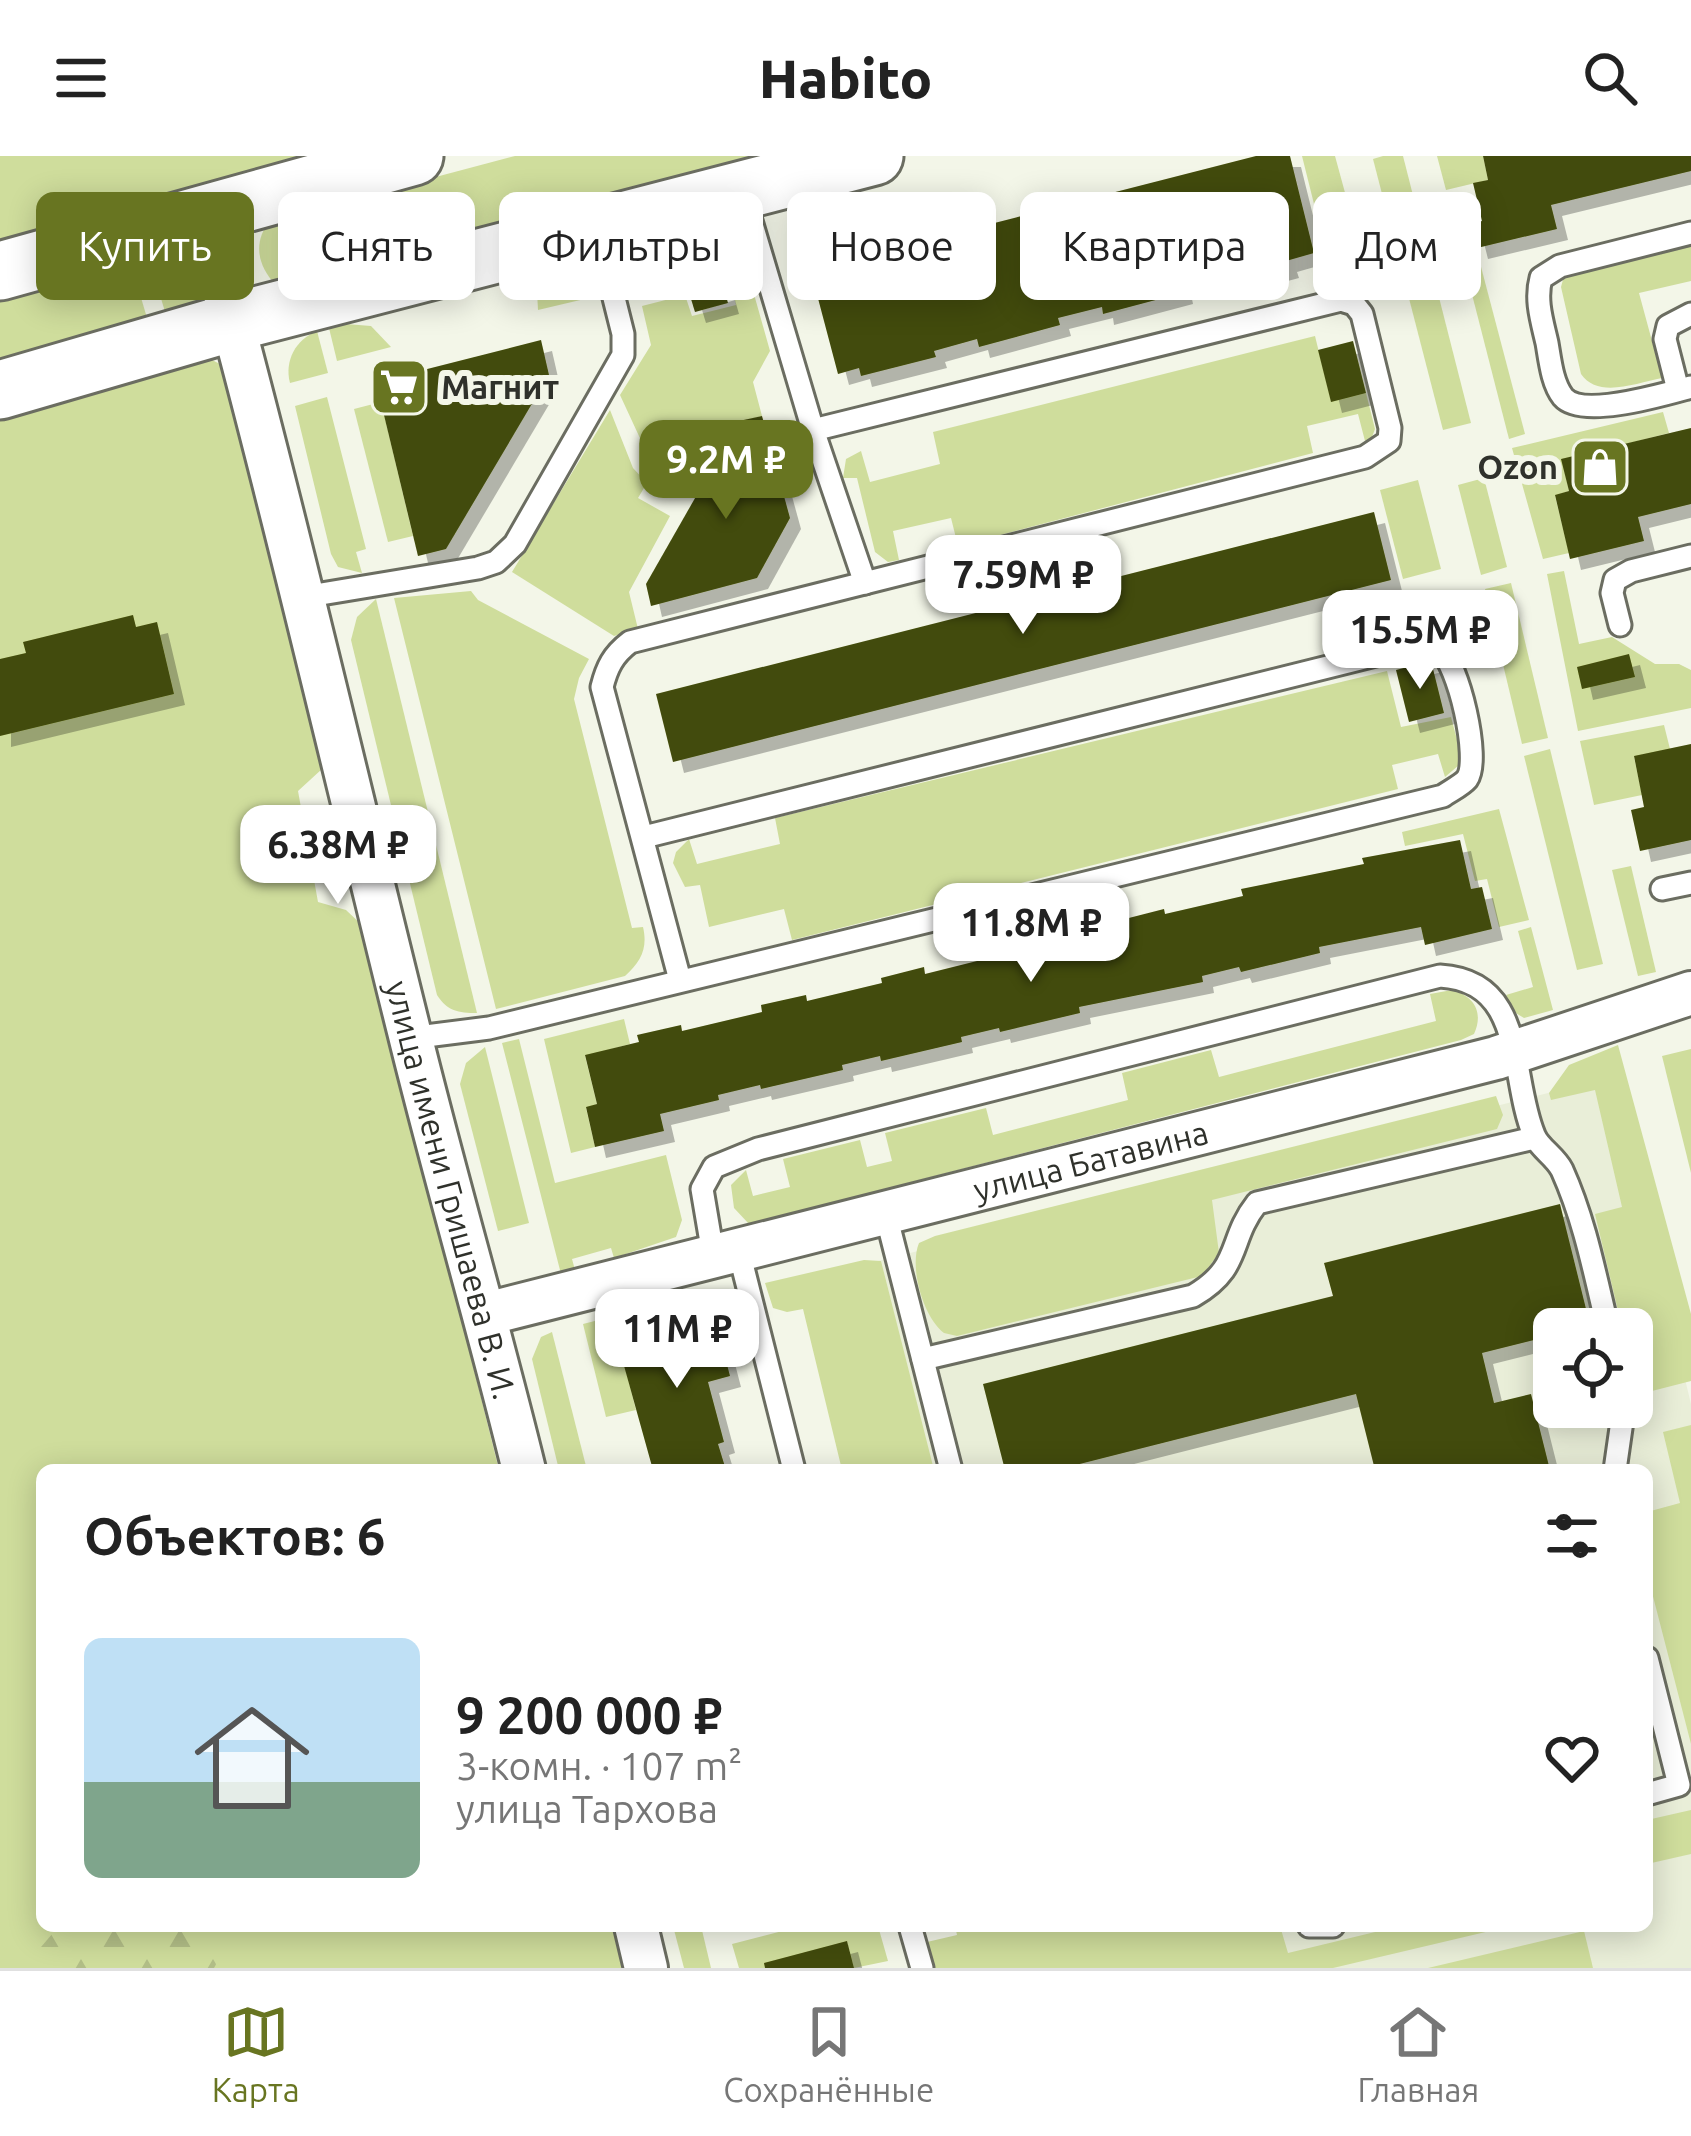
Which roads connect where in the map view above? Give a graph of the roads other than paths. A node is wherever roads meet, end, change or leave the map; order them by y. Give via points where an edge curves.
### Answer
1 (414, 156) edge
2 (874, 156) edge
3 (742, 190) junction
4 (734, 192) edge
5 (254, 199) edge
6 (1691, 232) edge
7 (499, 252) edge
8 (36, 261) edge
9 (0, 271) edge
10 (227, 300) edge
11 (614, 300) edge
12 (1691, 314) edge
13 (233, 322) junction
14 (1684, 389) edge
15 (0, 390) edge
16 (813, 430) junction
17 (1691, 556) edge
18 (865, 583) junction
19 (303, 597) junction
20 (1620, 625) dead end
21 (644, 836) junction
22 (1691, 883) edge
23 (1662, 890) dead end
24 (680, 980) junction
25 (1691, 993) edge
26 (410, 1038) junction
27 (1515, 1051) junction
28 (1534, 1138) junction
29 (885, 1211) junction
30 (725, 1251) junction
31 (1603, 1308) edge
32 (486, 1314) junction
33 (922, 1359) junction
34 (1621, 1428) edge
35 (523, 1464) edge
36 (792, 1464) edge
37 (949, 1464) edge
38 (1616, 1464) edge
39 (1653, 1682) edge
40 (1653, 1792) edge
41 (637, 1932) edge
42 (912, 1932) edge
43 (646, 1968) edge
44 (922, 1968) edge

1 - 5 main road
2 - 3 main road
3 - 4 main road
3 - 16 lane
6 - 14 lane via 1560,266 1540,278 1536,294 1554,378 1571,404
7 - 13 main road
8 - 9 main road
10 - 13 street, улица имени Гришаева В. И.
11 - 19 lane via 623,355 515,544 478,568
12 - 14 lane via 1668,326 1665,338
13 - 15 main road
13 - 19 street, улица имени Гришаева В. И.
16 - 18 lane
16 - 18 lane via 1323,303 1354,304 1362,314 1390,428 1379,451
17 - 20 lane via 1615,580
18 - 21 lane via 630,642 612,658 602,687
19 - 26 street, улица имени Гришаева В. И.
21 - 24 lane
21 - 24 lane via 1420,644 1451,664 1472,743 1467,780 1443,796
22 - 23 lane
24 - 26 lane via 489,1028
25 - 27 street, улица Батавина
26 - 32 street, улица имени Гришаева В. И.
27 - 28 lane
27 - 29 street, улица Батавина
27 - 30 lane via 1496,1002 1480,985 1440,976 984,1091 714,1167 702,1189
28 - 31 lane via 1557,1159 1580,1210
28 - 33 lane via 1257,1203 1232,1260 1193,1296
29 - 30 street, улица Батавина
29 - 33 lane
30 - 32 street, улица Батавина
30 - 36 lane
32 - 35 street, улица имени Гришаева В. И.
33 - 37 lane
34 - 38 lane
39 - 40 lane via 1679,1785
41 - 43 street
42 - 44 lane

